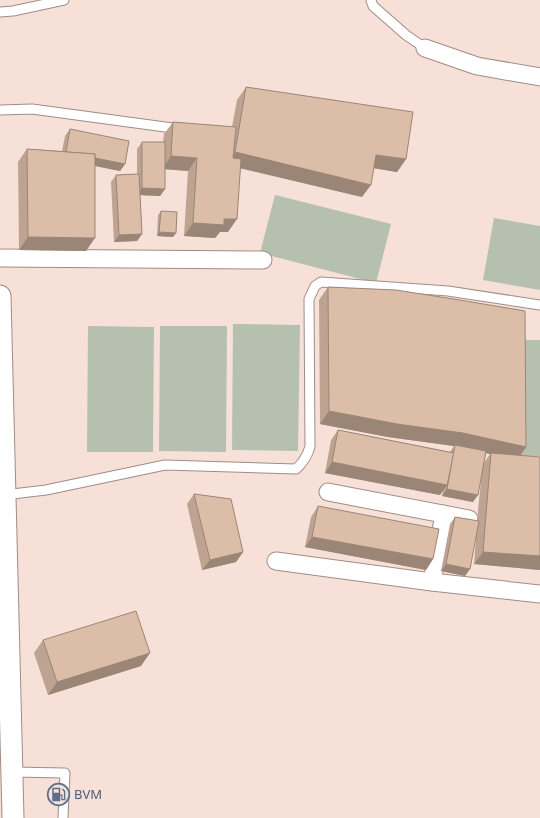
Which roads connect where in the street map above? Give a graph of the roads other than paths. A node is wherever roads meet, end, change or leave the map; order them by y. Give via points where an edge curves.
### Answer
1 (64, 0) edge
2 (371, 0) edge
3 (0, 12) edge
4 (425, 48) joint
5 (540, 77) edge
6 (0, 110) edge
7 (187, 130) edge
8 (0, 258) edge
9 (263, 260) dead end
10 (0, 296) edge
11 (540, 305) edge
12 (1, 353) edge
13 (328, 492) dead end
14 (3, 495) edge
15 (444, 514) junction
16 (469, 519) edge
17 (276, 561) dead end
18 (432, 582) junction
19 (540, 594) edge
20 (4, 623) edge
21 (12, 772) junction
22 (13, 818) edge
23 (63, 818) edge

1 - 3 lane
2 - 4 lane via 373,6
4 - 5 street via 477,66
6 - 7 lane via 32,109
8 - 9 street
10 - 12 street
11 - 14 lane via 448,290 321,282 315,286 309,299 310,447 303,463 296,469 165,465 46,490
12 - 14 street
13 - 15 street
14 - 20 street
15 - 16 street
15 - 18 street
17 - 18 street
18 - 19 street
20 - 21 street
21 - 22 street
21 - 23 lane via 64,773

